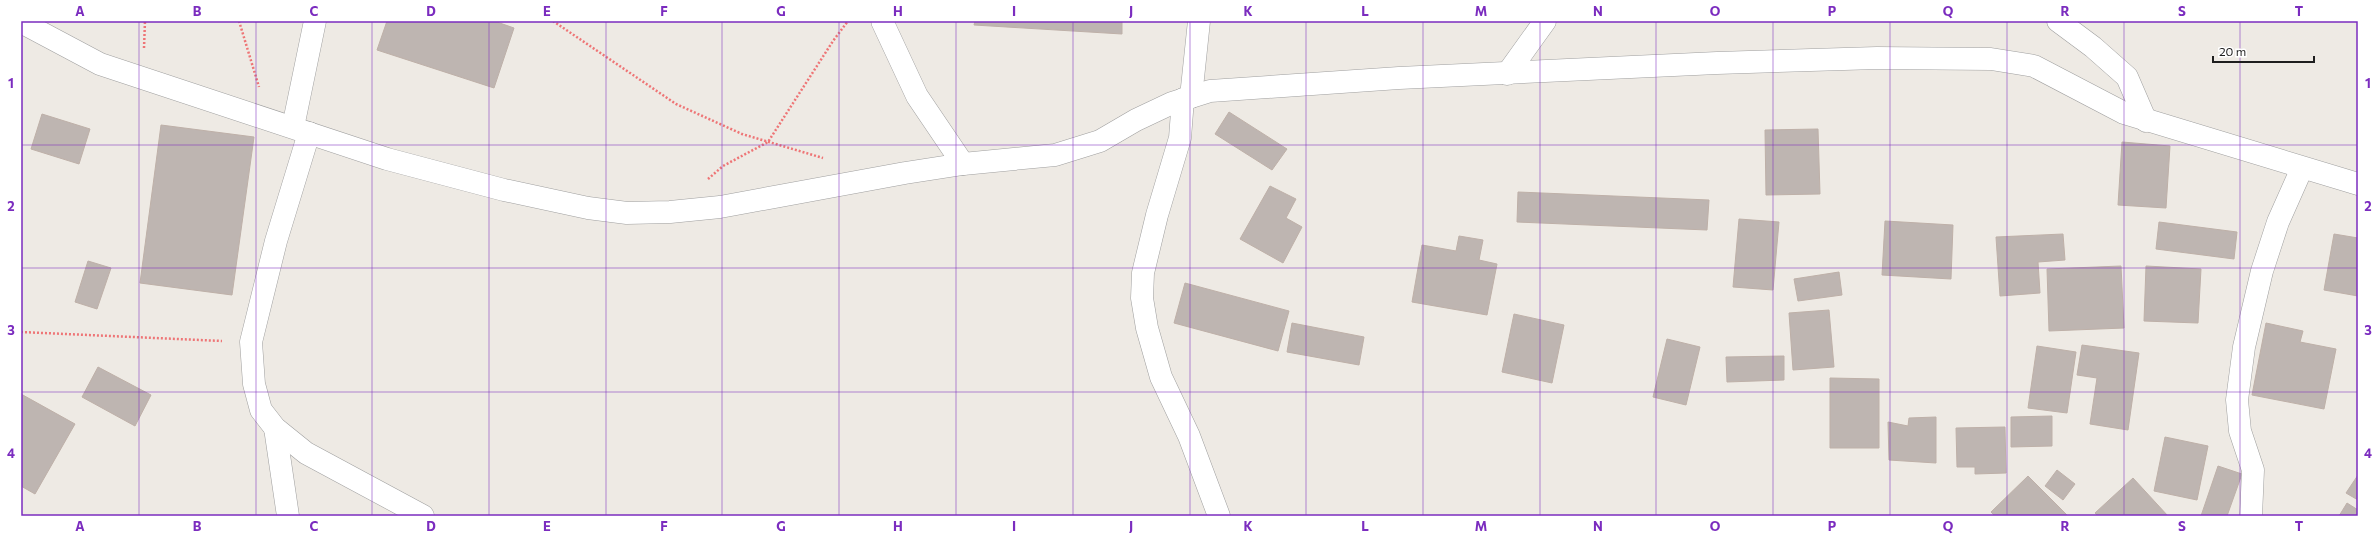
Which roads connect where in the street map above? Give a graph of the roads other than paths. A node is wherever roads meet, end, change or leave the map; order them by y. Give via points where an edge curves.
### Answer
1 (315, 21) edge
2 (882, 21) edge
3 (1199, 21) edge
4 (1545, 21) edge
5 (2058, 21) edge
6 (21, 22) edge
7 (1507, 74) junction
8 (1187, 98) junction
9 (2146, 121) junction
10 (301, 130) junction
11 (963, 164) junction
12 (2302, 168) junction
13 (2358, 184) edge
14 (275, 428) junction
15 (286, 494) junction
16 (288, 516) edge
17 (298, 516) edge
18 (423, 516) edge
19 (1219, 516) edge
20 (2251, 516) edge

1 - 10 street
2 - 11 street via 917,96
3 - 8 street
4 - 7 street
5 - 9 street via 2127,77
6 - 10 street via 100,64
7 - 8 street via 1271,86 1210,91
7 - 9 street via 1869,58 1991,59 2034,66 2124,113
8 - 11 street via 1136,120 1093,144 1055,155
8 - 19 street via 1180,138 1143,273 1142,298 1147,328 1161,377 1189,436
9 - 12 street
10 - 11 street via 387,159 504,190 588,208 627,213 720,207 858,180
10 - 14 street via 251,342 254,384 261,410
12 - 13 street
12 - 20 street via 2278,222 2262,271 2244,347 2237,400 2240,431 2253,470
14 - 15 street
14 - 18 street via 306,453
15 - 16 street
15 - 17 street

